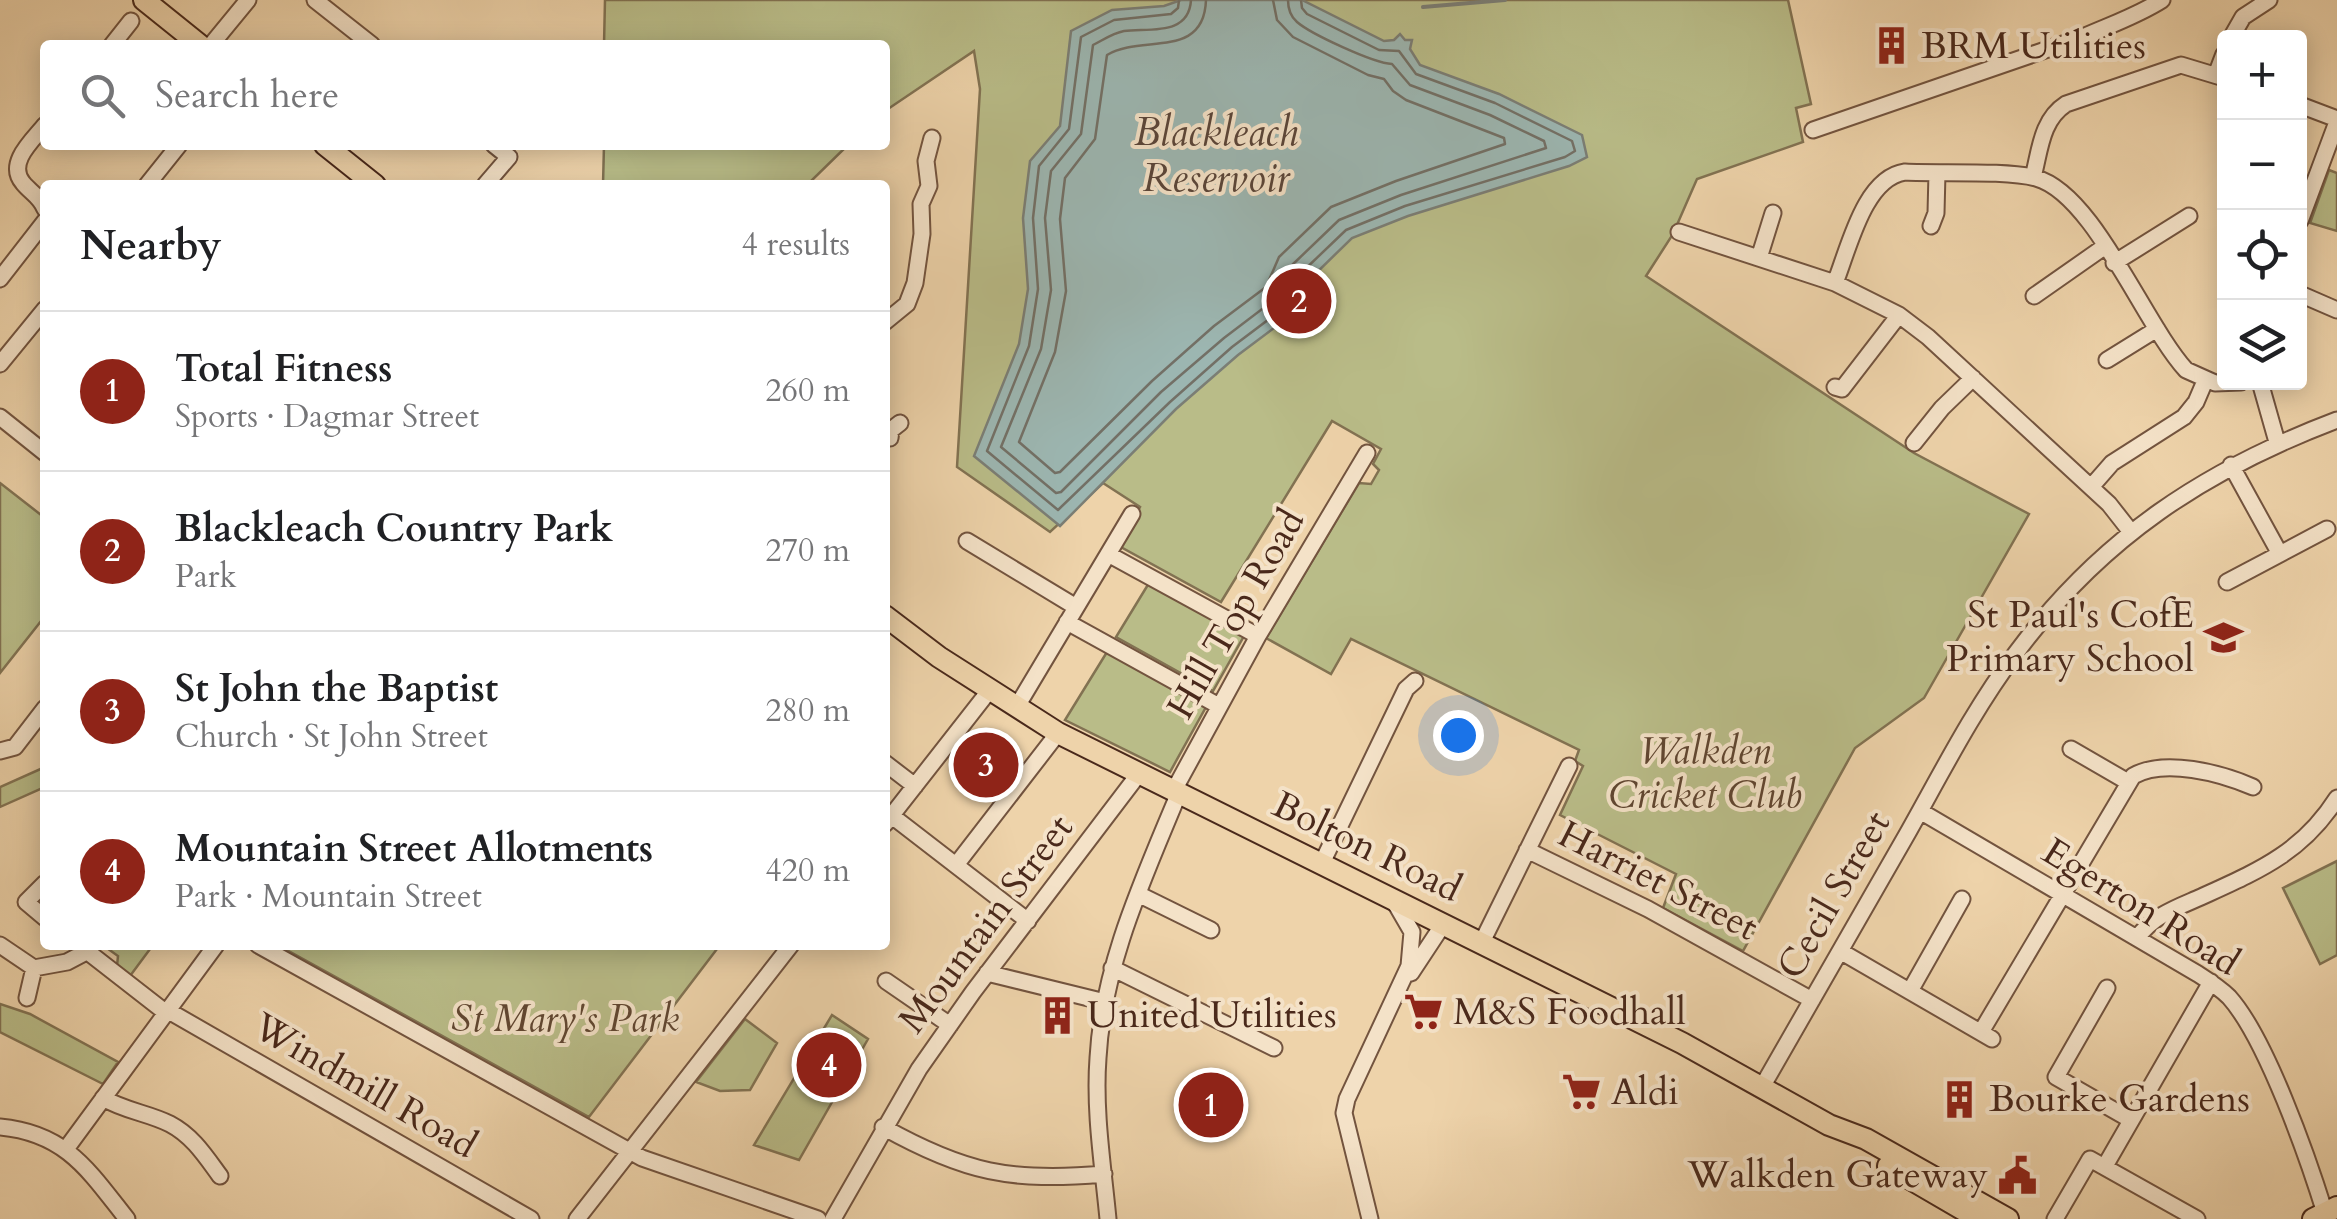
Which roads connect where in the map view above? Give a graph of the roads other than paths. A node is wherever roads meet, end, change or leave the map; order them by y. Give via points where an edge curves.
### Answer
1 (144, 0) edge
2 (248, 0) edge
3 (315, 0) edge
4 (2162, 0) edge
5 (2265, 7) edge
6 (131, 21) dead end
7 (2234, 30) edge
8 (116, 40) edge
9 (194, 40) edge
10 (215, 40) edge
11 (366, 40) edge
12 (2217, 75) edge
13 (2307, 109) edge
14 (2337, 120) edge
15 (1813, 130) dead end
16 (40, 131) edge
17 (932, 138) dead end
18 (171, 150) edge
19 (331, 150) edge
20 (500, 150) edge
21 (1937, 174) junction
22 (2033, 177) junction
23 (157, 180) edge
24 (366, 180) edge
25 (489, 180) edge
26 (2307, 189) edge
27 (40, 198) edge
28 (1774, 213) dead end
29 (2190, 216) dead end
30 (1696, 219) dead end
31 (1930, 226) dead end
32 (40, 227) edge
33 (2104, 247) junction
34 (1758, 258) junction
35 (2114, 263) junction
36 (0, 279) edge
37 (1835, 283) junction
38 (2034, 296) dead end
39 (2307, 297) edge
40 (2337, 310) edge
41 (1898, 315) junction
42 (40, 316) edge
43 (890, 318) edge
44 (2157, 329) junction
45 (2107, 360) dead end
46 (0, 364) edge
47 (1974, 378) junction
48 (2206, 380) junction
49 (2217, 381) edge
50 (1835, 387) dead end
51 (2262, 390) edge
52 (0, 417) edge
53 (2337, 420) edge
54 (1914, 442) dead end
55 (2277, 442) junction
56 (40, 448) edge
57 (1367, 454) dead end
58 (2231, 465) junction
59 (2091, 487) junction
60 (1132, 514) dead end
61 (2327, 529) dead end
62 (2131, 532) junction
63 (967, 541) dead end
64 (1108, 554) junction
65 (2280, 554) junction
66 (2227, 582) dead end
67 (1076, 606) junction
68 (890, 620) edge
69 (1067, 622) junction
70 (1258, 636) junction
71 (1415, 681) dead end
72 (989, 691) junction
73 (1219, 706) junction
74 (1016, 708) junction
75 (40, 714) edge
76 (1058, 734) junction
77 (0, 751) edge
78 (2075, 757) dead end
79 (1569, 766) dead end
80 (890, 767) edge
81 (1138, 775) junction
82 (2128, 782) junction
83 (915, 786) junction
84 (2253, 786) dead end
85 (1175, 794) junction
86 (2337, 798) edge
87 (1920, 811) junction
88 (890, 817) edge
89 (890, 821) edge
90 (1527, 850) junction
91 (956, 865) junction
92 (1322, 865) junction
93 (40, 888) edge
94 (1138, 894) junction
95 (2061, 894) junction
96 (1392, 898) junction
97 (1962, 899) dead end
98 (40, 914) edge
99 (1028, 920) junction
100 (1439, 921) junction
101 (1204, 922) dead end
102 (2137, 938) junction
103 (1482, 942) junction
104 (0, 945) edge
105 (80, 950) edge
106 (85, 950) edge
107 (212, 950) edge
108 (267, 950) edge
109 (787, 950) edge
110 (1840, 950) junction
111 (1409, 966) junction
112 (34, 968) junction
113 (1112, 968) junction
114 (986, 974) junction
115 (886, 981) dead end
116 (2211, 982) junction
117 (2107, 988) dead end
118 (1910, 991) junction
119 (1398, 994) junction
120 (27, 998) dead end
121 (1812, 1000) junction
122 (1105, 1002) junction
123 (166, 1011) junction
124 (950, 1025) junction
125 (1269, 1039) dead end
126 (1762, 1087) junction
127 (103, 1098) junction
128 (2131, 1120) junction
129 (1830, 1125) junction
130 (883, 1126) junction
131 (0, 1127) edge
132 (66, 1148) junction
133 (630, 1151) junction
134 (2098, 1162) junction
135 (1104, 1174) junction
136 (220, 1176) dead end
137 (2325, 1213) edge
138 (127, 1219) edge
139 (531, 1219) edge
140 (577, 1219) edge
141 (818, 1219) edge
142 (833, 1219) edge
143 (1108, 1219) edge
144 (1370, 1219) edge
145 (1979, 1219) edge
146 (2008, 1219) edge
147 (2055, 1219) edge
148 (2197, 1219) edge

1 - 9 main road
2 - 10 street
3 - 11 street
4 - 15 street via 2084,37
5 - 7 street
6 - 8 street
12 - 22 street via 2181,65 2066,104 2045,128
13 - 14 street
14 - 26 street
16 - 27 street via 18,166 20,179
17 - 43 street via 918,160 928,186 916,283
18 - 23 street
19 - 24 main road
20 - 25 street via 509,157
21 - 22 street
21 - 31 street
21 - 37 street via 1896,174 1881,181
22 - 33 street via 2075,203
28 - 34 street
29 - 35 street
30 - 34 street via 1684,233
32 - 36 street
33 - 35 street
33 - 38 street
34 - 37 street
35 - 44 street
37 - 41 street
39 - 40 street
41 - 47 street
41 - 50 street via 1842,389
42 - 46 street
44 - 45 street
44 - 48 street via 2186,370
47 - 54 street
47 - 59 street
48 - 49 street
48 - 59 street via 2184,417 2112,464
51 - 55 street
52 - 56 street
53 - 55 street, Cecil Street
55 - 58 street, Cecil Street
57 - 70 street, Hill Top Road via 1362,473
58 - 62 street, Cecil Street
58 - 65 street
59 - 62 street
60 - 64 street
61 - 65 street
62 - 87 street, Cecil Street via 2030,635
63 - 67 street via 986,559
64 - 67 street
64 - 70 street
65 - 66 street
67 - 69 street
68 - 72 main road, Bolton Road
69 - 73 street
69 - 74 street
70 - 73 street, Hill Top Road
71 - 92 street
72 - 74 main road, Bolton Road
72 - 83 street
73 - 85 street, Hill Top Road
74 - 76 main road, Bolton Road
75 - 77 street via 15,747
76 - 81 main road, Bolton Road
76 - 91 street
78 - 82 street
79 - 90 street
80 - 83 street
81 - 85 main road, Bolton Road
81 - 99 street, Mountain Street
82 - 84 street via 2152,767
82 - 95 street
83 - 88 street
85 - 92 main road, Bolton Road
85 - 94 street, Hill Top Road
86 - 102 street via 2316,829 2274,862 2158,916
87 - 95 street, Egerton Road
87 - 110 street, Cecil Street
89 - 91 street
90 - 103 street
90 - 121 street, Harriet Street
91 - 99 street
92 - 96 main road, Bolton Road
93 - 98 street via 26,902
94 - 101 street
94 - 113 street, Hill Top Road
95 - 102 street, Egerton Road
95 - 118 street via 1987,1036
96 - 100 main road, Bolton Road
96 - 111 street via 1412,932
97 - 118 street
99 - 114 street, Mountain Street
100 - 103 main road, Bolton Road
100 - 111 street
100 - 119 street
102 - 116 street, Egerton Road
103 - 126 main road, Bolton Road
104 - 112 street
105 - 112 street via 68,962
106 - 123 street, Windmill Road
107 - 123 street
108 - 133 street
109 - 133 street
110 - 118 street
110 - 121 street, Cecil Street
111 - 119 street
112 - 120 street
113 - 122 street, Hill Top Road
113 - 125 street
114 - 122 street
114 - 124 street, Mountain Street
115 - 124 street
116 - 128 street
116 - 137 street, Egerton Road via 2239,1010 2264,1058
117 - 128 street via 2056,1077
119 - 144 street via 1344,1114
121 - 126 street, Cecil Street
122 - 135 street, Hill Top Road via 1097,1078
123 - 127 street
123 - 139 street, Windmill Road
124 - 130 street, Mountain Street
126 - 129 main road, Bolton Road
127 - 132 street
127 - 136 street via 181,1130 212,1157
128 - 134 street
129 - 145 main road, Bolton Road via 1857,1148
129 - 146 main road, Bolton Road via 1866,1138
130 - 135 street via 979,1170 1036,1178
130 - 142 street, Mountain Street
131 - 132 street
132 - 138 street
133 - 140 street
133 - 141 street
134 - 147 street
134 - 148 street
135 - 143 street, Hill Top Road

